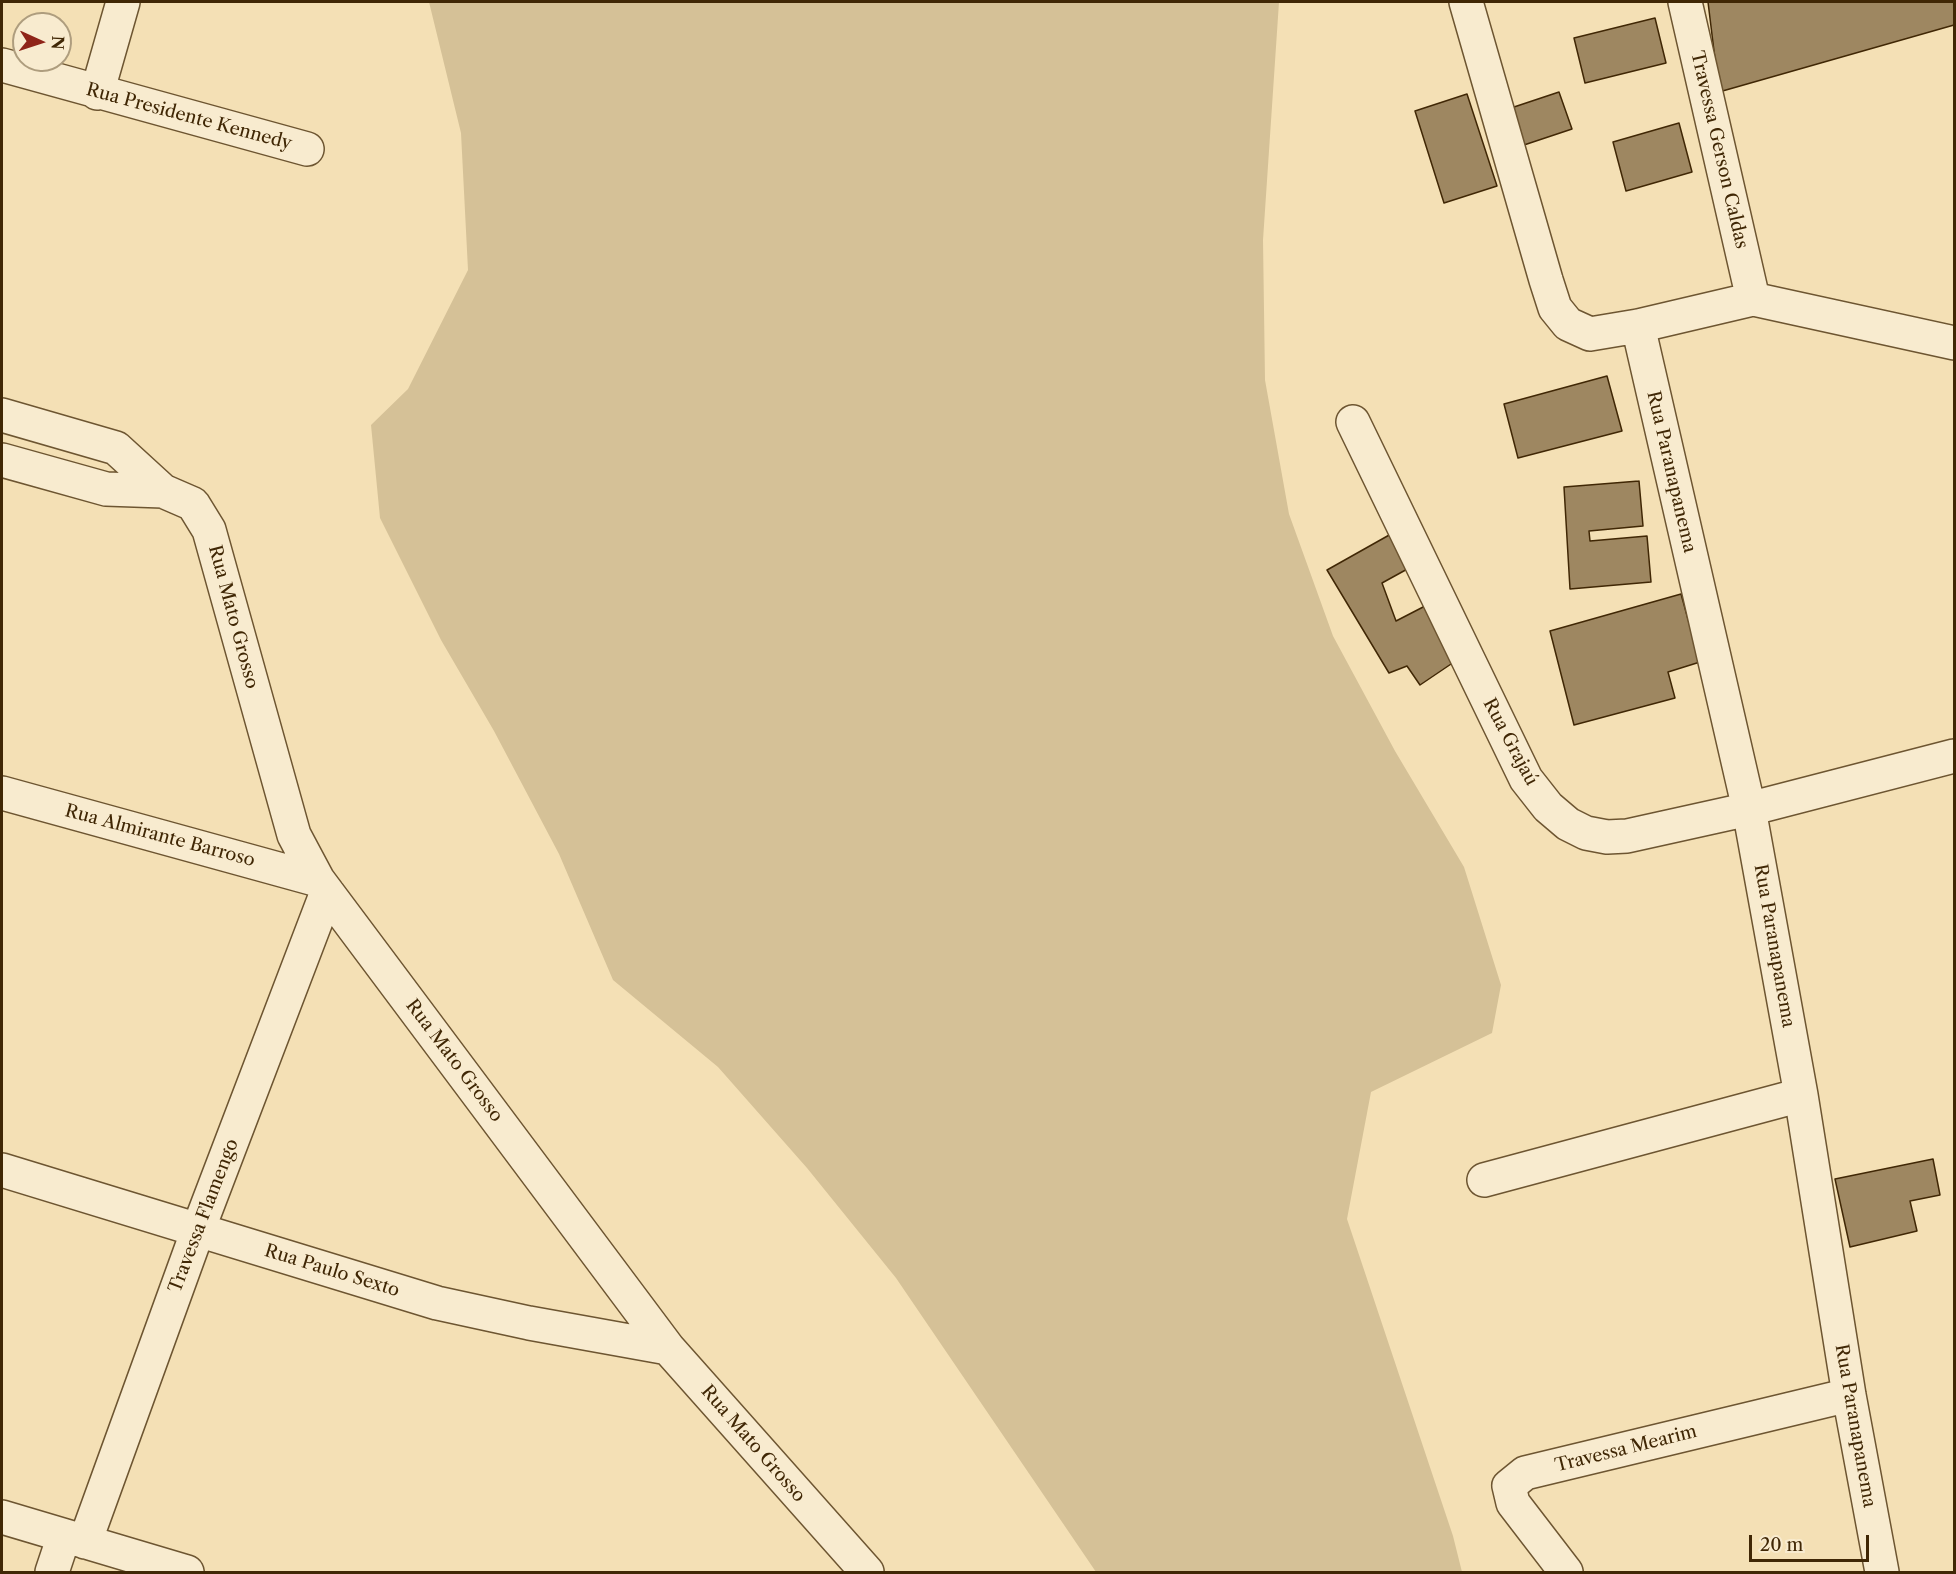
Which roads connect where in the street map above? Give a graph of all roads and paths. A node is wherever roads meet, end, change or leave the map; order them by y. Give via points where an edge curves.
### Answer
1 (123, 2) edge
2 (1466, 2) edge
3 (1685, 2) edge
4 (2, 65) edge
5 (97, 93) junction
6 (307, 149) dead end
7 (1753, 299) junction
8 (1638, 326) junction
9 (1954, 343) edge
10 (2, 415) edge
11 (1353, 422) dead end
12 (2, 460) edge
13 (163, 491) junction
14 (1954, 756) edge
15 (2, 793) edge
16 (1749, 809) junction
17 (322, 886) junction
18 (1801, 1095) junction
19 (2, 1170) edge
20 (1484, 1180) dead end
21 (198, 1230) junction
22 (668, 1348) junction
23 (1849, 1395) junction
24 (2, 1517) edge
25 (74, 1539) junction
26 (52, 1572) edge
27 (187, 1572) edge
28 (867, 1572) edge
29 (1566, 1572) edge
30 (1882, 1572) edge

1 - 5 street
2 - 8 street via 1555,308 1568,324 1590,334
3 - 7 street, Travessa Gerson Caldas
4 - 5 street, Rua Presidente Kennedy
5 - 6 street, Rua Presidente Kennedy
7 - 8 street
7 - 9 street
8 - 16 street, Rua Paranapanema
10 - 13 street via 116,448
11 - 16 street, Rua Grajaú via 1526,778 1548,807 1568,824 1607,837 1628,836
12 - 13 street via 106,489
13 - 17 street, Rua Mato Grosso via 193,504 209,530 294,836
14 - 16 street, Rua Grajaú
15 - 17 street, Rua Almirante Barroso
16 - 18 street, Rua Paranapanema
17 - 21 street, Travessa Flamengo
17 - 22 street, Rua Mato Grosso
18 - 20 street
18 - 23 street, Rua Paranapanema
19 - 21 street, Rua Paulo Sexto
21 - 22 street, Rua Paulo Sexto via 437,1303
21 - 25 street, Travessa Flamengo
22 - 28 street, Rua Mato Grosso
23 - 29 street, Travessa Mearim via 1525,1473 1509,1486 1513,1503
23 - 30 street, Rua Paranapanema
24 - 25 street
25 - 26 street, Travessa Flamengo
25 - 27 street

